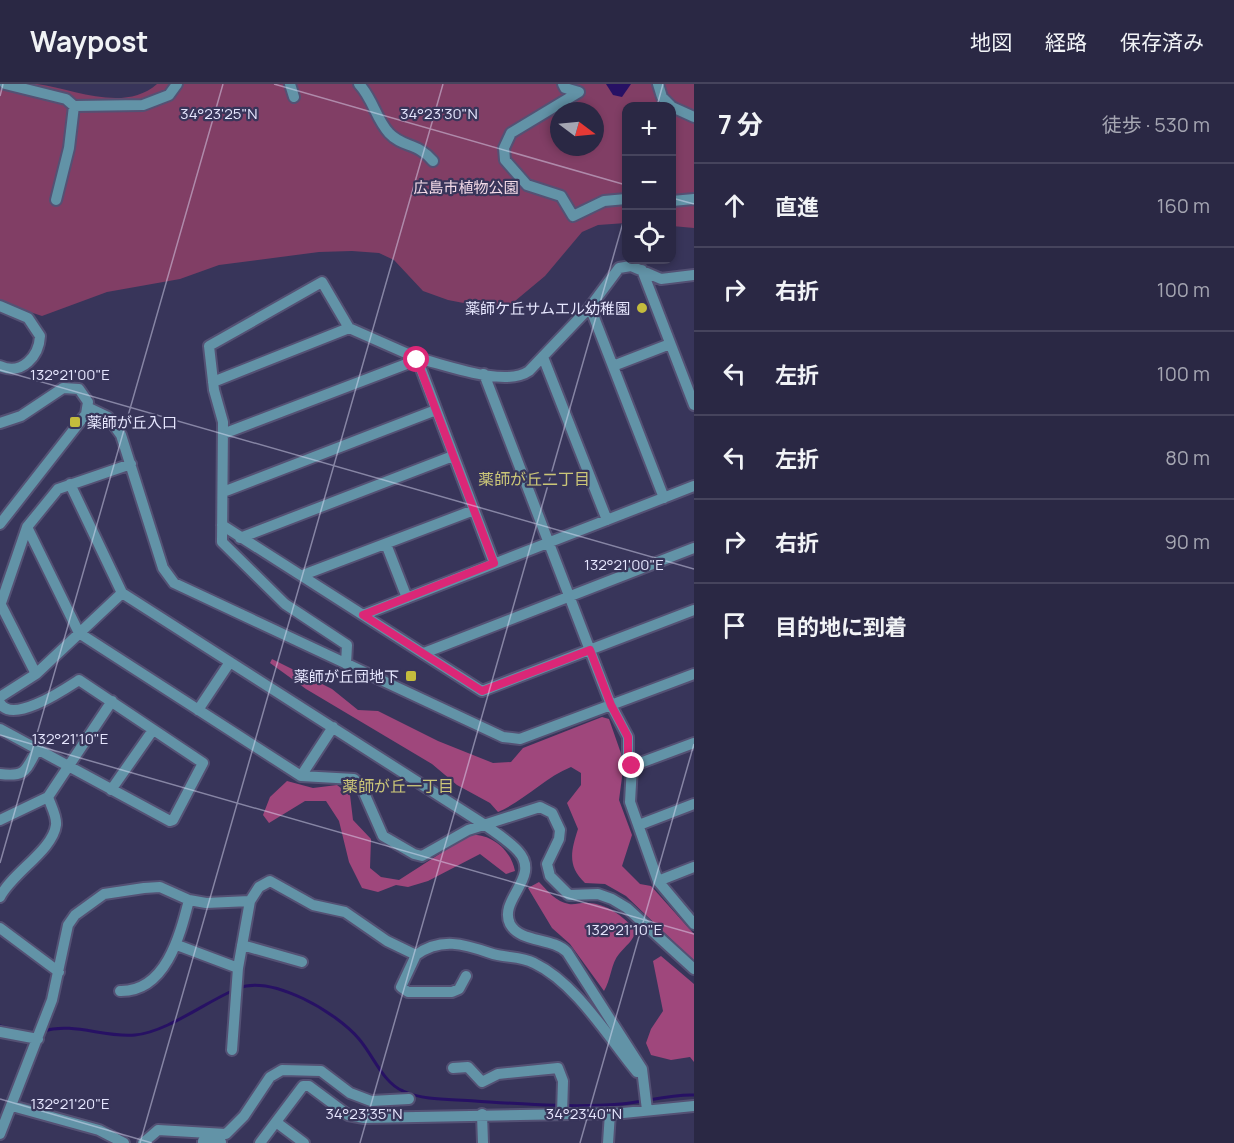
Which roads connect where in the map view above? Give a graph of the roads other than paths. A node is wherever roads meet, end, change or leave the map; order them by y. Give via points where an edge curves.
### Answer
1 (5, 84) edge
2 (177, 84) edge
3 (290, 84) edge
4 (360, 84) edge
5 (563, 84) edge
6 (658, 84) edge
7 (294, 97) dead end
8 (666, 102) edge
9 (74, 106) junction
10 (676, 109) edge
11 (694, 117) edge
12 (433, 161) dead end
13 (622, 199) edge
14 (694, 199) edge
15 (56, 200) dead end
16 (676, 201) edge
17 (642, 270) junction
18 (694, 275) edge
19 (0, 306) edge
20 (590, 307) junction
21 (349, 328) junction
22 (670, 344) junction
23 (543, 357) junction
24 (417, 359) junction
25 (0, 366) edge
26 (613, 366) junction
27 (484, 374) junction
28 (213, 382) junction
29 (694, 405) edge
30 (89, 408) junction
31 (436, 410) junction
32 (0, 423) edge
33 (223, 434) junction
34 (453, 456) junction
35 (131, 464) junction
36 (70, 484) junction
37 (694, 486) edge
38 (223, 492) junction
39 (664, 498) junction
40 (474, 510) junction
41 (607, 520) junction
42 (0, 524) edge
43 (222, 525) junction
44 (27, 527) junction
45 (240, 538) junction
46 (548, 543) junction
47 (386, 544) junction
48 (694, 548) edge
49 (494, 563) junction
50 (303, 575) junction
51 (122, 592) junction
52 (570, 596) junction
53 (407, 597) junction
54 (0, 606) edge
55 (694, 610) edge
56 (363, 615) junction
57 (79, 633) junction
58 (590, 650) junction
59 (424, 653) junction
60 (230, 662) junction
61 (346, 664) junction
62 (36, 674) junction
63 (694, 675) edge
64 (0, 697) edge
65 (112, 701) junction
66 (0, 704) edge
67 (611, 705) junction
68 (198, 710) junction
69 (333, 727) junction
70 (0, 729) edge
71 (153, 729) junction
72 (694, 742) edge
73 (37, 750) junction
74 (69, 766) junction
75 (632, 766) junction
76 (0, 774) edge
77 (301, 776) junction
78 (111, 790) junction
79 (48, 797) junction
80 (694, 804) edge
81 (0, 820) edge
82 (485, 825) junction
83 (639, 825) junction
84 (694, 867) edge
85 (658, 880) junction
86 (0, 897) edge
87 (189, 900) junction
88 (250, 901) junction
89 (694, 924) edge
90 (0, 928) edge
91 (177, 945) junction
92 (242, 945) junction
93 (416, 955) junction
94 (302, 962) dead end
95 (238, 968) junction
96 (694, 969) edge
97 (59, 972) junction
98 (466, 976) dead end
99 (120, 991) dead end
100 (0, 1032) edge
101 (39, 1034) junction
102 (232, 1050) dead end
103 (453, 1068) dead end
104 (643, 1079) junction
105 (409, 1099) dead end
106 (646, 1103) junction
107 (12, 1106) junction
108 (694, 1106) edge
109 (562, 1108) junction
110 (610, 1113) junction
111 (482, 1114) junction
112 (276, 1122) junction
113 (230, 1132) junction
114 (0, 1134) edge
115 (124, 1143) edge
116 (143, 1143) edge
117 (203, 1143) edge
118 (260, 1143) edge
119 (304, 1143) edge
120 (483, 1143) edge
121 (608, 1143) edge

1 - 9 street via 66,99
2 - 9 street via 169,94 143,105
3 - 7 street
4 - 12 street via 392,136 422,148
5 - 13 street via 579,92 510,133 504,148 505,160 527,185 561,196 573,216 604,201
6 - 8 street
9 - 15 street
10 - 11 street
14 - 16 street
17 - 18 street via 661,279
17 - 20 street via 631,266 619,268
17 - 22 street
19 - 25 street via 28,318 40,336 39,346 28,364 17,368
20 - 23 street
20 - 26 street
21 - 24 street
21 - 28 street
21 - 28 street via 322,282 209,346
22 - 26 street
22 - 29 street
23 - 27 street via 519,377
23 - 41 street
24 - 27 street
24 - 31 street
24 - 33 street
26 - 39 street
27 - 46 street
28 - 33 street
30 - 32 street via 83,392 74,387 63,388 21,416
30 - 35 street via 113,422
30 - 42 street
31 - 34 street
31 - 38 street
33 - 38 street
34 - 40 street
34 - 45 street
35 - 36 street
35 - 61 street via 164,568 174,582
36 - 44 street via 58,489
36 - 51 street
37 - 39 street
38 - 43 street
39 - 41 street
40 - 47 street
40 - 49 street
41 - 46 street
43 - 45 street
43 - 61 street via 222,542 262,582 285,603 347,645
44 - 54 street
44 - 57 street
45 - 50 street
46 - 49 street
46 - 52 street
47 - 50 street
47 - 53 street
48 - 52 street
49 - 53 street
50 - 56 street
51 - 57 street
51 - 60 street
52 - 58 street
52 - 59 street
53 - 56 street
54 - 62 street
55 - 58 street
56 - 59 street
57 - 62 street
57 - 68 street
58 - 59 street via 482,691
58 - 67 street
60 - 68 street
60 - 69 street
61 - 67 street via 503,737 520,739
62 - 64 street
63 - 67 street
65 - 66 street via 79,680 52,699 11,711
65 - 71 street
65 - 74 street
67 - 75 street via 628,737
68 - 77 street
69 - 77 street
69 - 82 street
70 - 73 street
71 - 78 street
71 - 78 street via 202,763 173,820
72 - 75 street
73 - 74 street
73 - 76 street via 24,772 15,776
74 - 78 street
74 - 79 street
75 - 83 street via 629,797
77 - 82 street via 354,779 361,786 383,836 418,856
79 - 81 street
79 - 86 street via 56,826 51,840 6,885
80 - 83 street
82 - 96 street via 532,808 549,810 560,830 547,864 550,876 568,895 604,895 627,908
82 - 104 street via 518,851 524,861 525,875 508,911 511,924 520,933 556,943 567,952 642,1070
83 - 85 street
84 - 85 street
85 - 89 street
87 - 88 street via 219,904
87 - 91 street
87 - 97 street via 160,887 116,891 99,897 70,920
88 - 92 street
88 - 93 street via 259,887 270,881 313,905 345,912 387,941
90 - 97 street
91 - 95 street
91 - 99 street via 148,982 134,991
92 - 94 street
92 - 95 street
93 - 98 street via 401,982 404,990 452,992 459,989
93 - 104 street via 444,943 459,943 540,966 555,975 600,1024
95 - 102 street
97 - 101 street
100 - 101 street
101 - 107 street
103 - 109 street via 468,1067 482,1082 505,1073 558,1068 563,1081
104 - 106 street
105 - 113 street via 371,1101 350,1093 321,1071 282,1070 270,1077
106 - 108 street
106 - 110 street
107 - 114 street
107 - 115 street via 99,1130
109 - 110 street
109 - 111 street
110 - 121 street
111 - 112 street via 354,1117 309,1086 303,1086
111 - 120 street
112 - 118 street
112 - 119 street
113 - 116 street via 224,1136 158,1130
113 - 117 street via 227,1140

